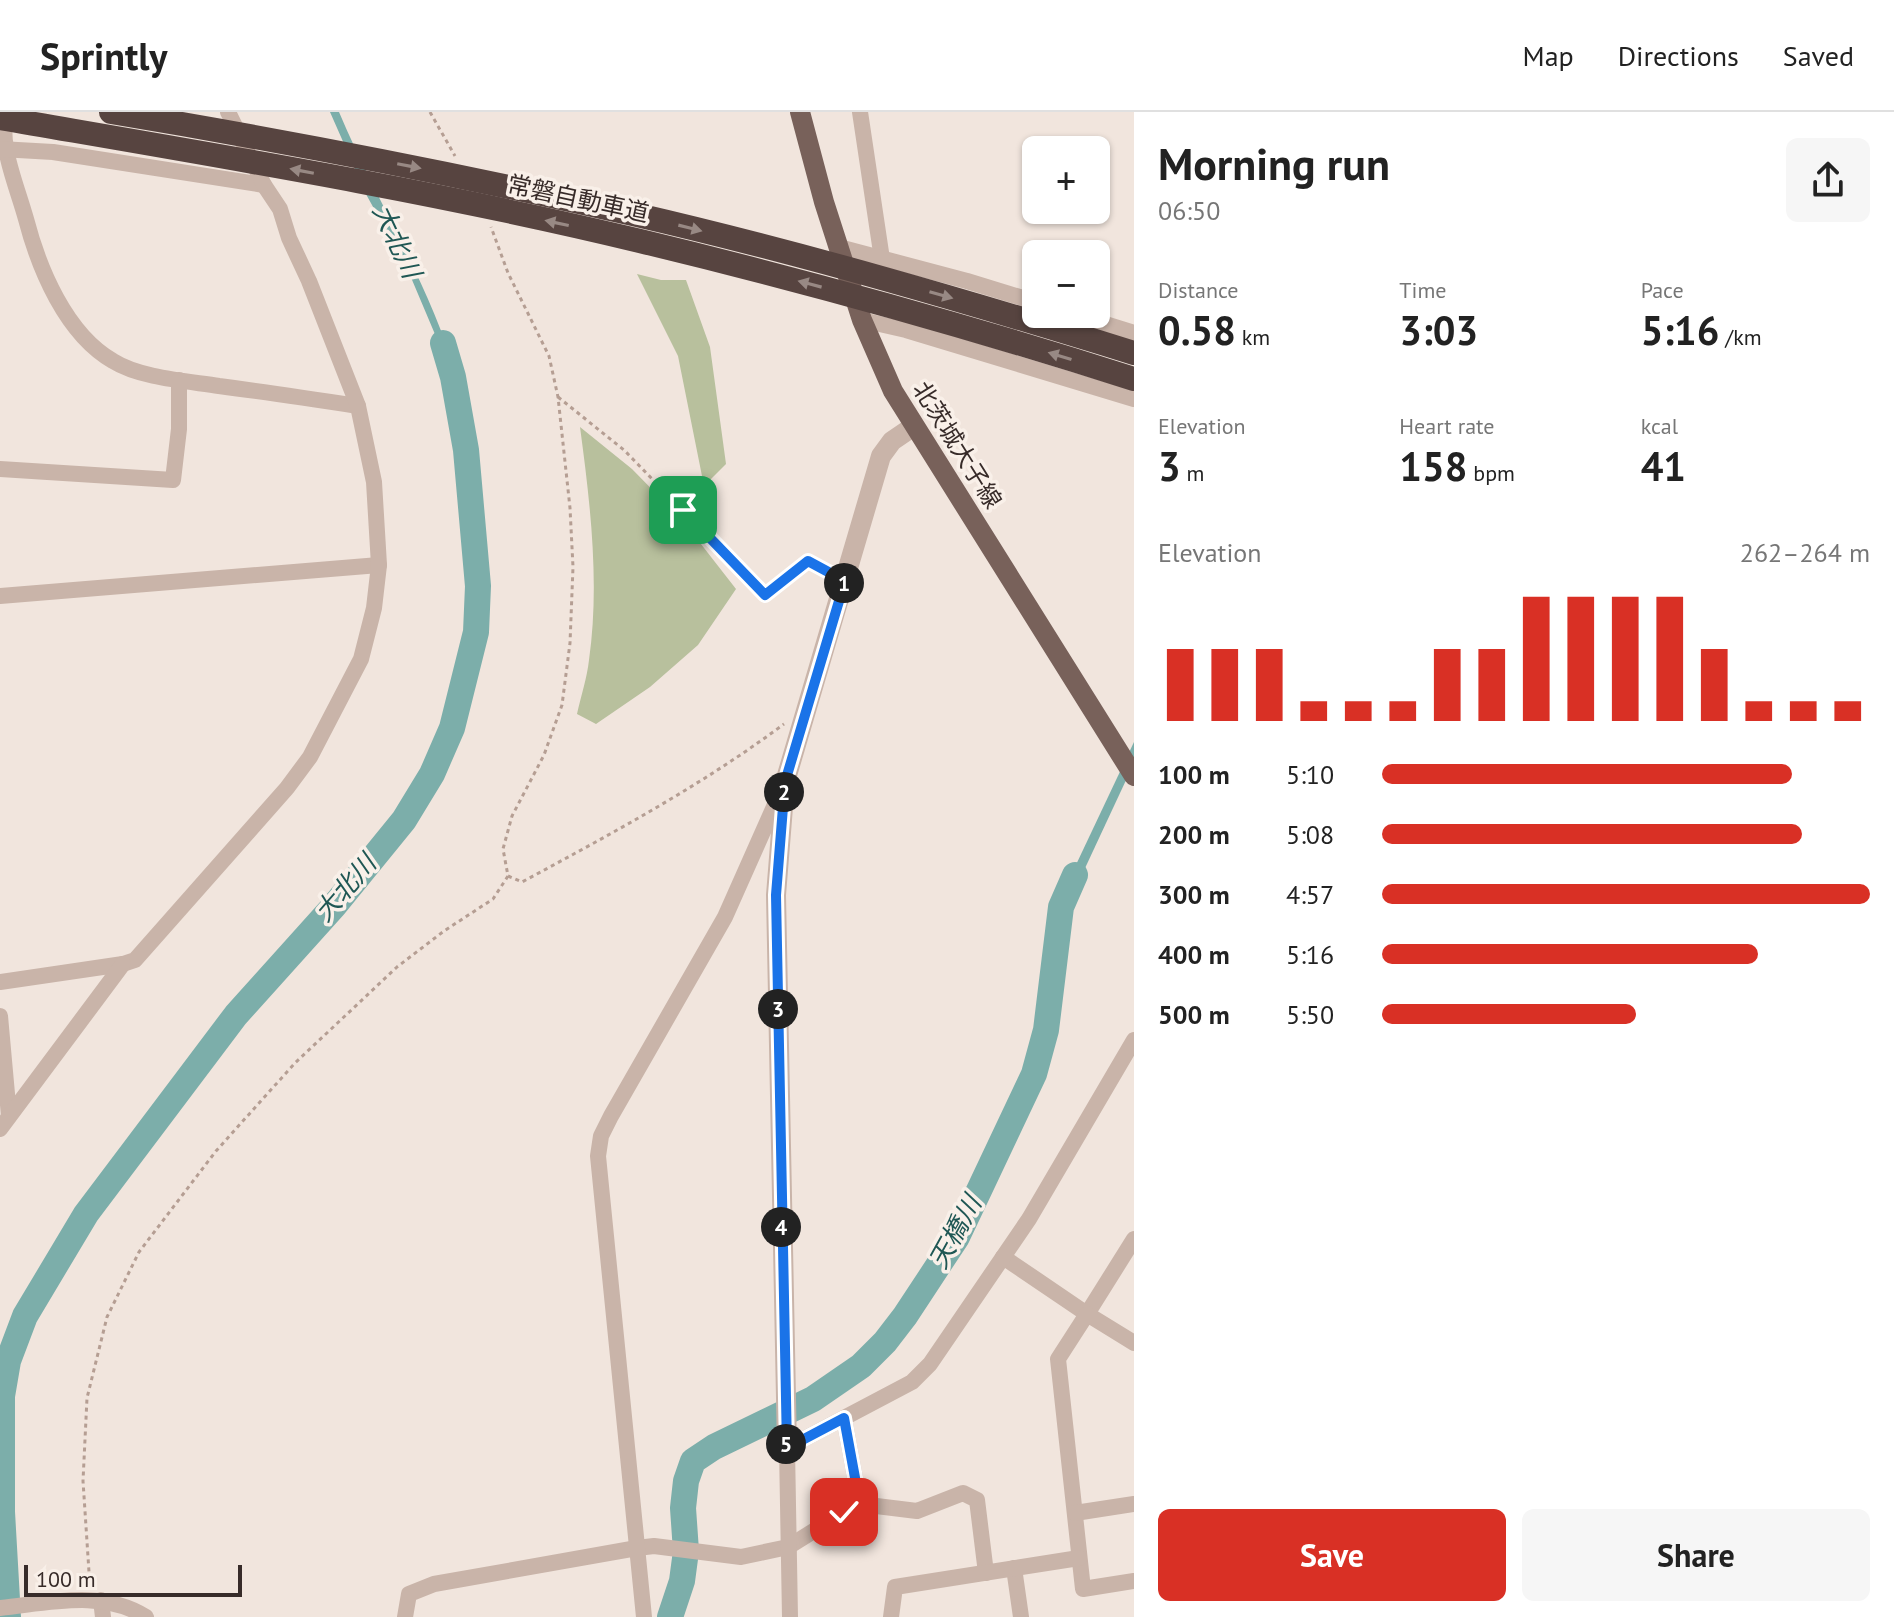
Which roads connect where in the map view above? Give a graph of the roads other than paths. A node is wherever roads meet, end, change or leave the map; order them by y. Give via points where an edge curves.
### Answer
1 (5, 112) edge
2 (111, 112) edge
3 (228, 112) edge
4 (800, 112) edge
5 (860, 112) edge
6 (0, 118) edge
7 (2, 149) edge
8 (264, 185) junction
9 (839, 247) junction
10 (882, 259) junction
11 (1022, 298) edge
12 (862, 320) junction
13 (1110, 326) edge
14 (1134, 333) edge
15 (1134, 353) edge
16 (1134, 379) edge
17 (179, 380) junction
18 (1134, 399) edge
19 (358, 406) junction
20 (914, 426) junction
21 (0, 469) edge
22 (379, 565) junction
23 (0, 596) edge
24 (1130, 770) edge
25 (785, 782) junction
26 (123, 964) junction
27 (0, 982) edge
28 (0, 1016) edge
29 (1134, 1040) edge
30 (5, 1122) edge
31 (1134, 1239) edge
32 (1003, 1257) junction
33 (1087, 1314) junction
34 (1134, 1343) edge
35 (844, 1418) junction
36 (787, 1448) junction
37 (852, 1503) junction
38 (1134, 1504) edge
39 (1075, 1513) junction
40 (788, 1547) junction
41 (637, 1548) junction
42 (1079, 1558) junction
43 (1014, 1568) junction
44 (986, 1573) junction
45 (1134, 1581) edge
46 (100, 1605) edge
47 (0, 1608) edge
48 (146, 1617) edge
49 (405, 1617) edge
50 (644, 1617) edge
51 (790, 1617) edge
52 (891, 1617) edge
53 (1021, 1617) edge

1 - 7 street
2 -> 15 highway, 常磐自動車道, bridge via 250,135 635,215 908,285
3 - 8 street
4 - 9 main road, 北茨城大子線
5 - 10 street
16 -> 6 highway, 常磐自動車道, bridge via 916,313 638,240 265,164
7 - 8 street
7 - 17 street via 33,247 62,310 112,361
8 - 19 street via 280,209
9 - 10 street
9 - 12 main road, 北茨城大子線
10 - 11 street
12 - 18 street
12 - 20 main road, 北茨城大子線
13 - 14 street
17 - 19 street
17 - 21 street via 173,480
19 - 22 street via 374,482
20 - 24 main road, 北茨城大子線
20 - 25 street via 881,456
22 - 23 street
22 - 26 street via 361,659 310,757 150,945
25 - 36 street via 776,895
25 - 41 street via 725,917 601,1136 598,1156
26 - 27 street
26 - 30 street
28 - 30 street
29 - 32 street
31 - 33 street
32 - 33 street
32 - 35 street via 921,1373
33 - 34 street
33 - 39 street via 1058,1359
35 - 36 street
35 - 37 street via 858,1494
36 - 40 street
37 - 40 street
37 - 44 street via 917,1511 963,1493 977,1500
38 - 39 street
39 - 42 street
40 - 41 street via 741,1557
40 - 51 street
41 - 49 street via 434,1584 409,1594
41 - 50 street
42 - 43 street
42 - 45 street via 1083,1589
43 - 44 street
43 - 53 street
44 - 52 street via 895,1587
46 - 47 street
46 - 48 street via 122,1604

